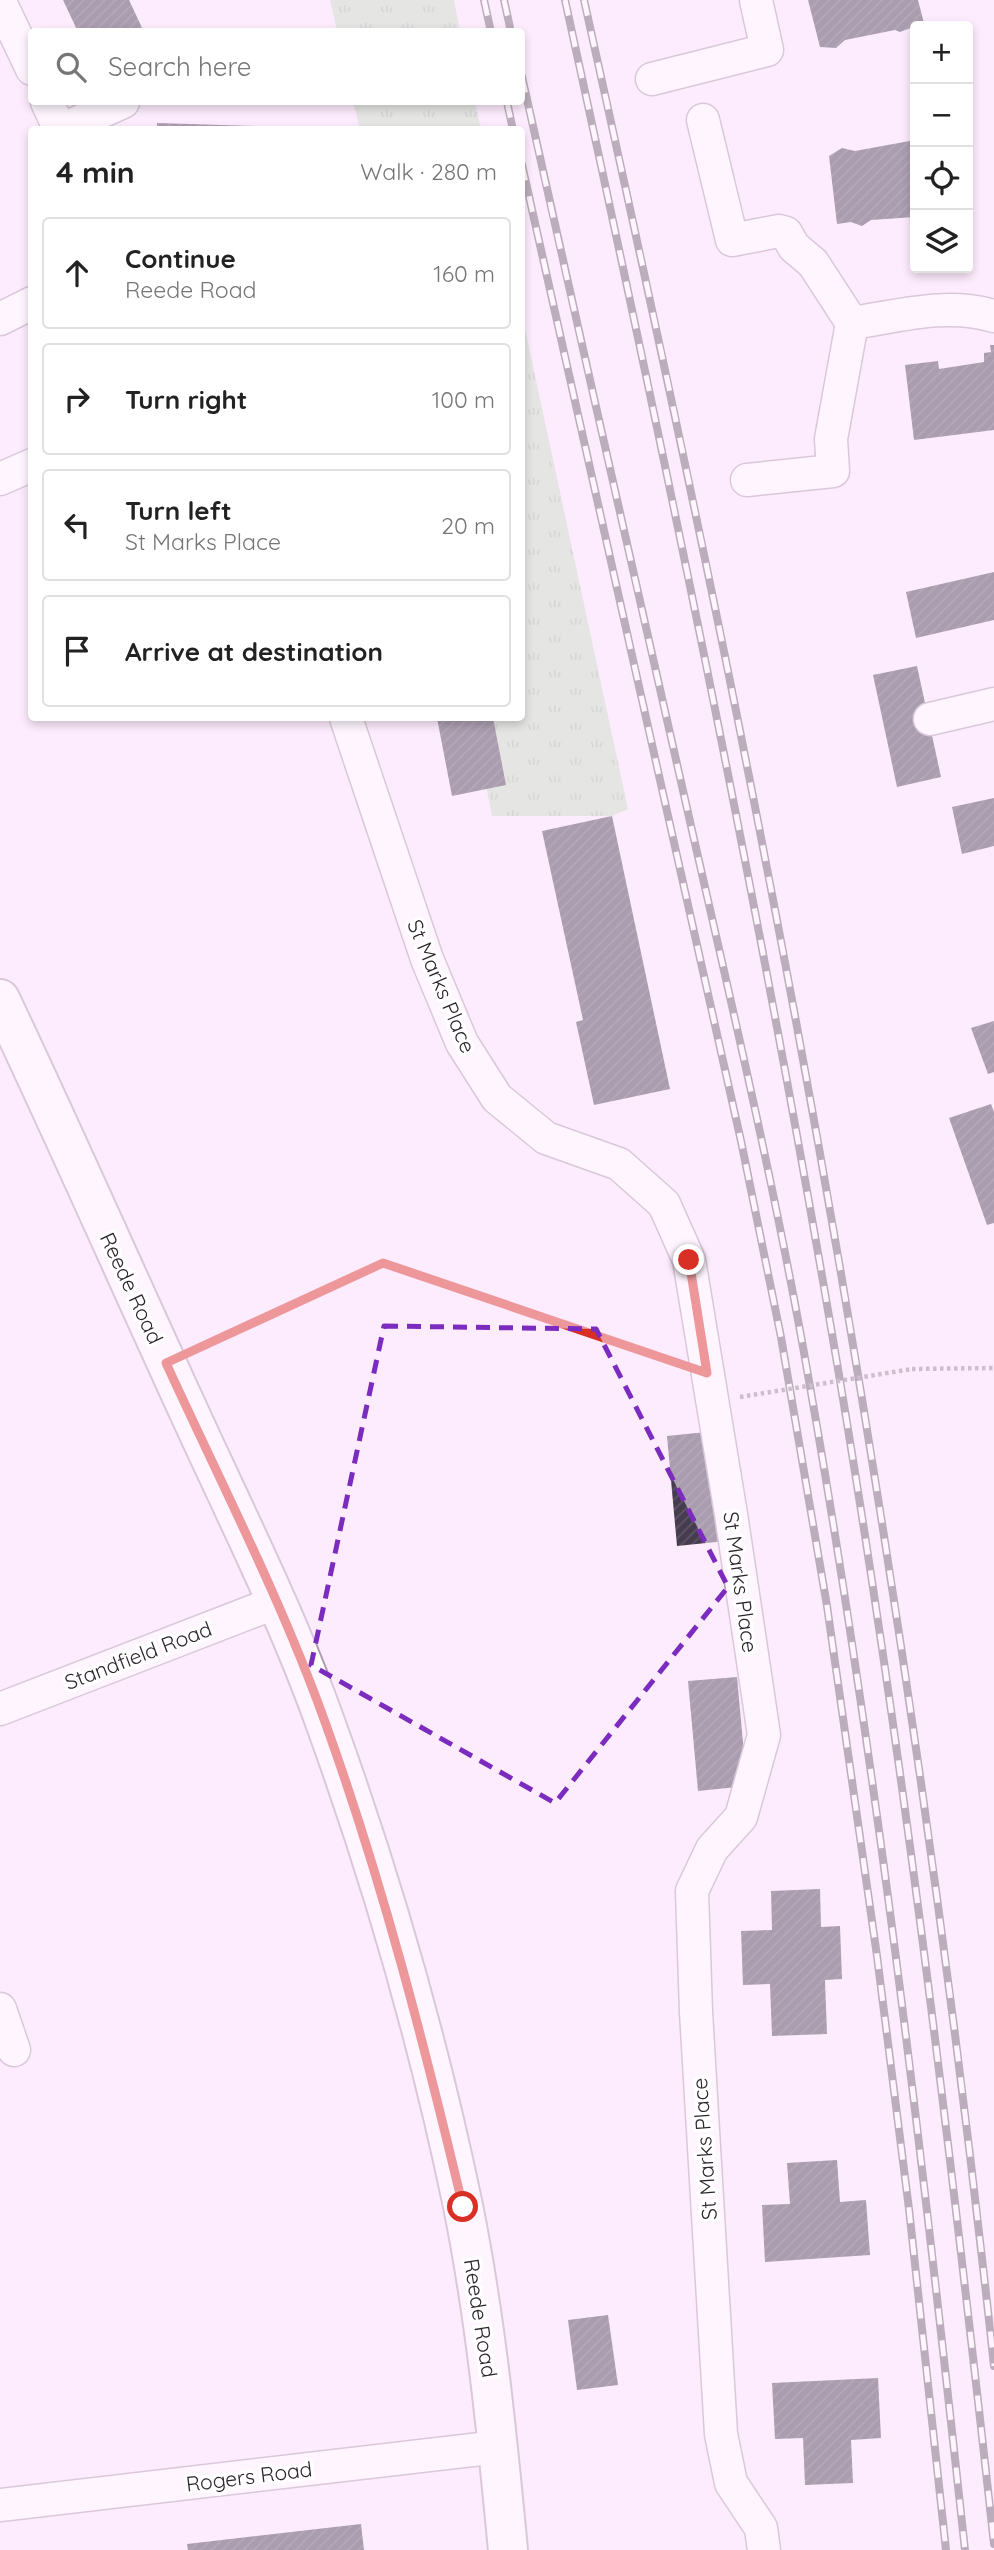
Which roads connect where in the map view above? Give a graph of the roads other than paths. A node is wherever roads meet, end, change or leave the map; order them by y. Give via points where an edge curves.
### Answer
1 (756, 0) edge
2 (0, 2) edge
3 (28, 61) edge
4 (652, 79) dead end
5 (48, 105) edge
6 (115, 105) edge
7 (703, 120) dead end
8 (58, 126) edge
9 (69, 126) edge
10 (28, 305) edge
11 (994, 316) edge
12 (0, 319) edge
13 (852, 323) junction
14 (28, 468) edge
15 (0, 479) edge
16 (747, 480) dead end
17 (994, 704) edge
18 (930, 719) dead end
19 (347, 721) edge
20 (1, 1004) edge
21 (277, 1602) junction
22 (0, 1709) edge
23 (0, 2009) edge
24 (14, 2050) dead end
25 (498, 2447) junction
26 (0, 2505) edge
27 (508, 2550) edge
28 (764, 2550) edge

1 - 4 street via 768,50
2 - 3 street
5 - 8 street
6 - 9 street
7 - 13 street via 732,240 786,233 813,263
10 - 12 street
11 - 13 street via 929,309
13 - 16 street via 831,439 833,471
14 - 15 street
17 - 18 street
19 - 28 street, St Marks Place via 427,959 461,1043 497,1098 545,1138 620,1164 664,1204 689,1260 764,1735 741,1817 712,1849 692,1892 721,2434 732,2483 761,2528
20 - 21 street, Reede Road
21 - 22 street, Standfield Road
21 - 25 street, Reede Road via 325,1720 429,2063 463,2207
23 - 24 street
25 - 26 street, Rogers Road
25 - 27 street, Reede Road

